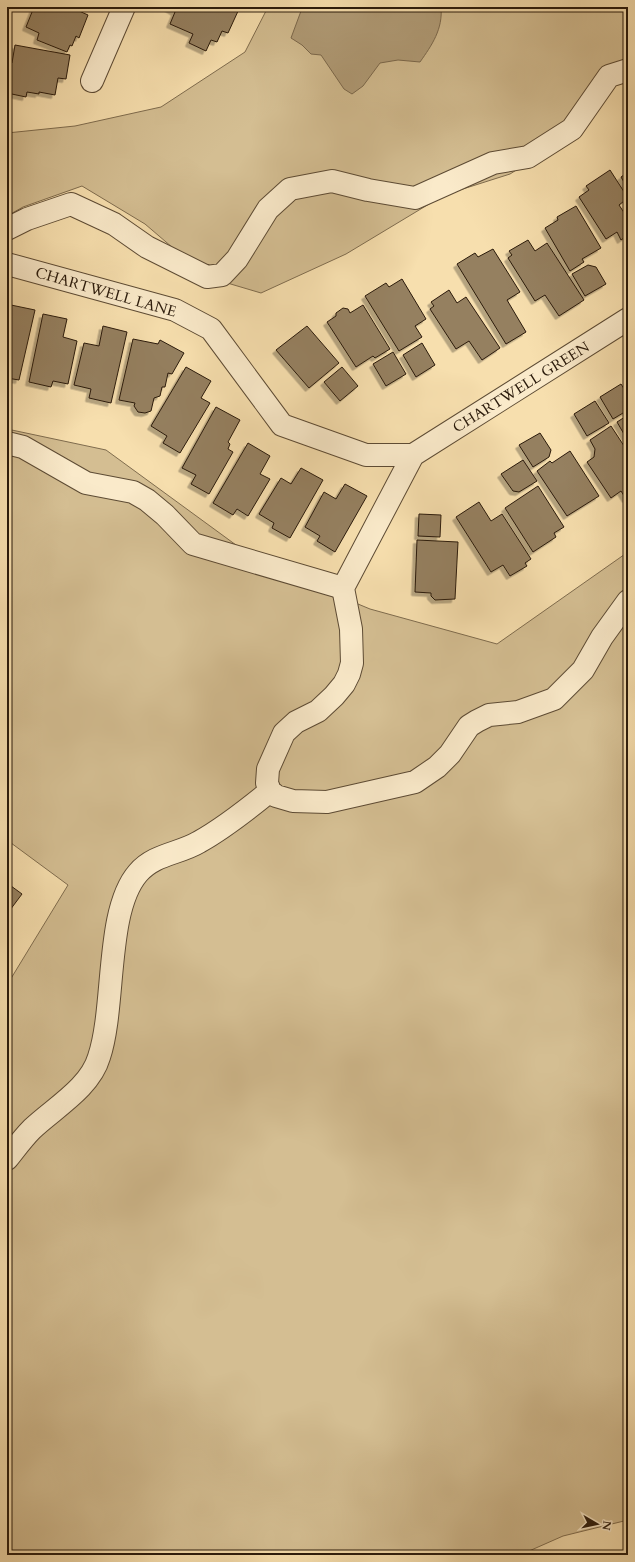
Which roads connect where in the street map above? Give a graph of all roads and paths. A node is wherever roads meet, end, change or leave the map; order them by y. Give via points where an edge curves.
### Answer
1 (124, 7) edge
2 (628, 70) edge
3 (92, 81) dead end
4 (7, 229) edge
5 (7, 264) edge
6 (628, 319) edge
7 (7, 443) edge
8 (413, 455) junction
9 (343, 588) junction
10 (628, 601) edge
11 (270, 791) junction
12 (7, 1159) edge

1 - 3 street
2 - 4 street via 609,76 572,129 528,157 493,163 415,198 332,181 290,189 268,209 237,259 222,275 207,277 147,247 114,224 71,204 27,219
5 - 8 street, CHARTWELL LANE via 175,310 211,329 282,425 366,455
6 - 8 street, CHARTWELL GREEN
7 - 9 street via 23,448 86,483 133,492 165,514 193,544
8 - 9 street
9 - 11 street via 351,629 352,663 349,674 334,696 318,711 296,722 284,733 268,769 267,783
10 - 11 street via 602,637 583,670 554,699 518,712 489,715 477,721 470,726 438,767 416,782 327,802 293,801 276,796
11 - 12 street via 199,842 152,860 138,872 124,896 117,926 110,996 97,1062 80,1087 31,1130

